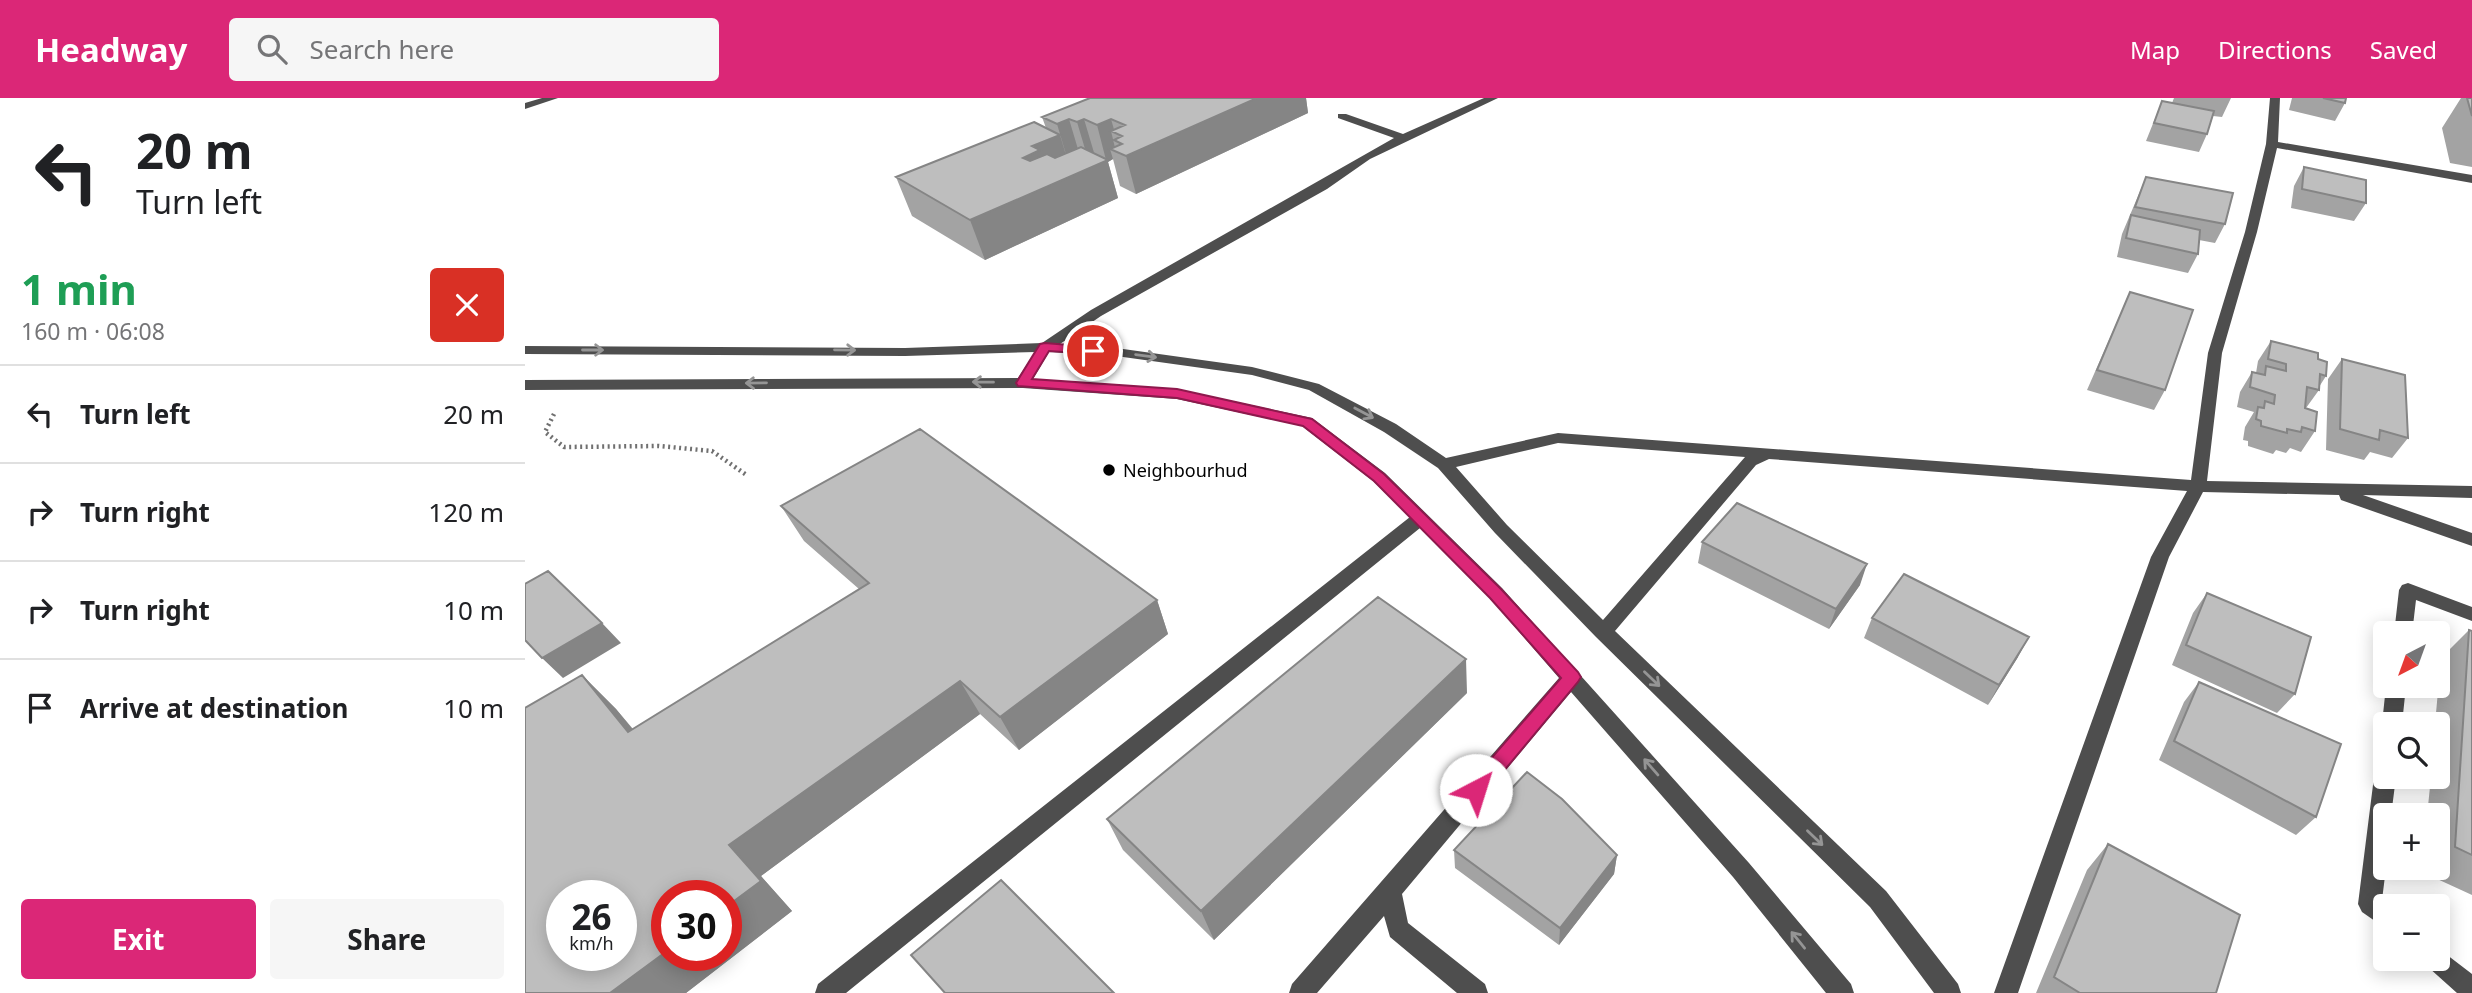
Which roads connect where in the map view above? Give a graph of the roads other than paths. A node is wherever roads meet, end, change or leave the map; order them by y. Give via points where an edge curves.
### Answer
1 (553, 98) edge
2 (1493, 98) edge
3 (2275, 98) edge
4 (525, 106) edge
5 (1342, 116) dead end
6 (1404, 138) junction
7 (2272, 144) junction
8 (2472, 179) edge
9 (1045, 347) junction
10 (525, 350) edge
11 (1023, 383) junction
12 (525, 385) edge
13 (1768, 454) junction
14 (1444, 464) junction
15 (2198, 486) junction
16 (2333, 491) junction
17 (2472, 492) edge
18 (1419, 519) junction
19 (2472, 540) edge
20 (2472, 614) edge
21 (2404, 621) edge
22 (1603, 632) junction
23 (1572, 677) junction
24 (2384, 789) edge
25 (1390, 891) junction
26 (2373, 906) edge
27 (2449, 971) edge
28 (2472, 990) edge
29 (827, 993) edge
30 (1301, 993) edge
31 (1476, 993) edge
32 (1842, 993) edge
33 (1949, 993) edge
34 (2006, 993) edge

1 - 4 street
2 - 6 street
3 - 7 street
5 - 6 street
6 - 9 street via 1096,313
7 - 8 street
7 - 15 street via 2215,353
10 -> 9 street via 905,352
9 - 11 street
9 -> 14 street via 1226,368 1314,387
11 -> 12 street
11 - 18 street via 1177,394 1307,422 1379,477
13 - 14 street via 1558,438
13 - 15 street
13 - 22 street via 1750,461
14 - 22 street
15 - 16 street
15 - 34 street via 2160,557
16 - 17 street
16 - 19 street
18 - 23 street via 1496,593
18 - 29 street
20 - 21 street via 2408,590
22 -> 33 street via 1878,899
23 - 25 street
32 -> 23 street
24 - 26 street
25 - 30 street
25 - 31 street via 1398,929
27 - 28 street

